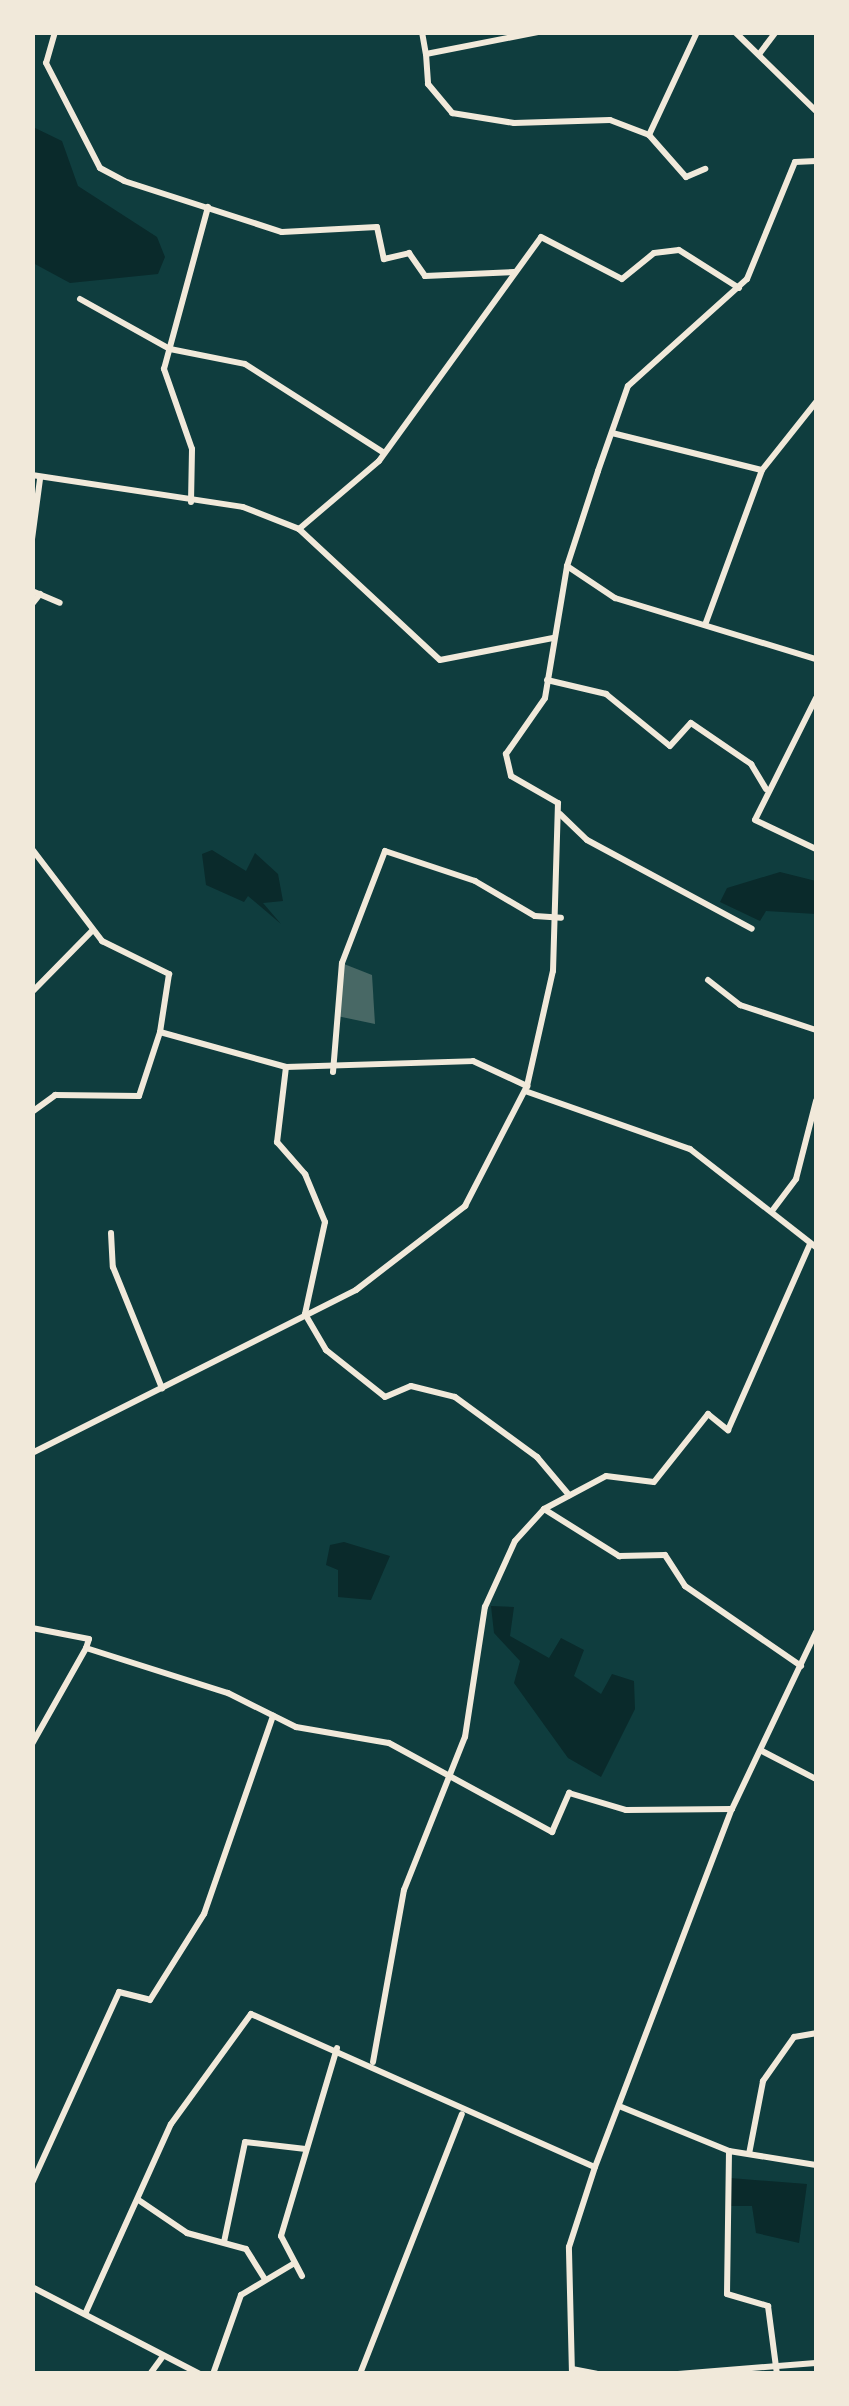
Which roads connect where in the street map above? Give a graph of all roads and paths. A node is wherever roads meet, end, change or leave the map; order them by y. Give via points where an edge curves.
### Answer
1 (55, 32) edge
2 (422, 32) edge
3 (538, 32) edge
4 (697, 32) edge
5 (735, 32) edge
6 (776, 32) edge
7 (760, 53) junction
8 (426, 54) junction
9 (816, 111) edge
10 (649, 136) junction
11 (816, 161) edge
12 (705, 168) dead end
13 (208, 206) junction
14 (514, 272) junction
15 (739, 288) junction
16 (80, 299) dead end
17 (170, 349) junction
18 (816, 402) edge
19 (612, 433) junction
20 (384, 453) junction
21 (762, 470) junction
22 (36, 477) edge
23 (192, 502) junction
24 (298, 529) junction
25 (32, 540) edge
26 (567, 566) junction
27 (36, 593) edge
28 (60, 602) dead end
29 (32, 604) edge
30 (705, 625) junction
31 (553, 638) junction
32 (816, 659) edge
33 (547, 680) junction
34 (816, 698) edge
35 (766, 789) junction
36 (559, 813) junction
37 (32, 848) edge
38 (816, 848) edge
39 (561, 918) junction
40 (752, 929) dead end
41 (92, 931) junction
42 (708, 980) dead end
43 (32, 992) edge
44 (816, 1030) edge
45 (160, 1032) junction
46 (286, 1068) junction
47 (334, 1072) junction
48 (526, 1088) junction
49 (816, 1101) edge
50 (32, 1112) edge
51 (772, 1211) junction
52 (111, 1233) dead end
53 (814, 1246) edge
54 (305, 1314) junction
55 (162, 1388) junction
56 (32, 1453) edge
57 (568, 1495) junction
58 (544, 1509) junction
59 (32, 1628) edge
60 (816, 1632) edge
61 (86, 1648) junction
62 (800, 1666) junction
63 (273, 1716) junction
64 (32, 1744) edge
65 (762, 1751) junction
66 (450, 1775) junction
67 (816, 1779) edge
68 (732, 1809) junction
69 (816, 2034) edge
70 (337, 2048) junction
71 (373, 2062) junction
72 (619, 2106) junction
73 (462, 2114) junction
74 (306, 2150) junction
75 (728, 2151) junction
76 (749, 2154) junction
77 (816, 2165) edge
78 (595, 2167) junction
79 (32, 2183) edge
80 (140, 2200) junction
81 (224, 2242) junction
82 (293, 2264) junction
83 (302, 2276) dead end
84 (265, 2280) junction
85 (32, 2287) edge
86 (86, 2312) junction
87 (163, 2356) junction
88 (816, 2363) edge
89 (776, 2369) edge
90 (572, 2371) edge
91 (150, 2374) edge
92 (200, 2374) edge
93 (214, 2374) edge
94 (360, 2374) edge
95 (597, 2374) edge
96 (678, 2374) edge

1 - 13 street via 46,63 100,168
2 - 8 street
3 - 8 street
4 - 10 street
5 - 7 street
6 - 7 street
7 - 9 street
8 - 10 street via 428,84 452,113 514,124 610,120
10 - 12 street via 686,177
11 - 15 street via 795,162
13 - 14 street via 282,232 377,227 384,259 408,254 425,276
13 - 17 street
14 - 15 street via 541,237 622,279 654,253 680,250
14 - 20 street
15 - 19 street via 648,360
16 - 17 street
17 - 20 street via 245,364
17 - 23 street via 164,368 192,449
18 - 21 street
19 - 21 street
19 - 26 street
20 - 24 street
21 - 30 street
22 - 23 street
22 - 25 street
23 - 24 street via 243,507
24 - 31 street via 440,660
26 - 30 street via 615,598
26 - 31 street
27 - 28 street
27 - 29 street
30 - 32 street
31 - 33 street
33 - 35 street via 606,694 670,746 691,722 750,764
33 - 36 street via 506,754 511,776 558,804
34 - 35 street
35 - 38 street via 755,820
36 - 39 street
36 - 40 street via 588,840
37 - 41 street
39 - 47 street via 536,916 475,881 385,850 342,963
39 - 48 street
41 - 43 street
41 - 45 street via 170,974
42 - 44 street via 740,1004
45 - 46 street
45 - 50 street via 139,1096 56,1096
46 - 47 street
46 - 54 street via 277,1142 306,1174 325,1222
47 - 48 street via 473,1061
48 - 51 street via 690,1149
48 - 54 street via 465,1206 356,1290
49 - 51 street via 796,1180
51 - 53 street
52 - 55 street via 113,1267
53 - 57 street via 728,1430 708,1414 654,1482 606,1476
54 - 55 street
54 - 57 street via 356,1382 385,1397 411,1386 455,1397 538,1457
55 - 56 street
57 - 58 street
58 - 62 street via 618,1556 665,1554 684,1586
58 - 66 street via 516,1541 485,1607
59 - 61 street via 90,1639
60 - 62 street
61 - 63 street
61 - 64 street
62 - 65 street
63 - 66 street via 361,1732
63 - 79 street via 204,1914 150,2000 119,1992
65 - 67 street
65 - 68 street
66 - 68 street via 552,1832 569,1793 626,1810
66 - 71 street via 404,1890
68 - 72 street
69 - 76 street via 794,2037 763,2080
70 - 71 street
70 - 74 street
70 - 80 street via 251,2014 225,2061 182,2104
71 - 73 street
72 - 75 street
72 - 78 street
73 - 78 street
73 - 94 street
74 - 81 street via 245,2142
74 - 82 street via 281,2236
75 - 76 street
75 - 89 street via 728,2294 768,2306
76 - 77 street
78 - 90 street via 569,2247
80 - 81 street via 187,2233
80 - 86 street
81 - 84 street via 246,2250
82 - 83 street
82 - 84 street
84 - 93 street via 229,2315
85 - 86 street
86 - 87 street
87 - 91 street
87 - 92 street
88 - 89 street
89 - 96 street
90 - 95 street

